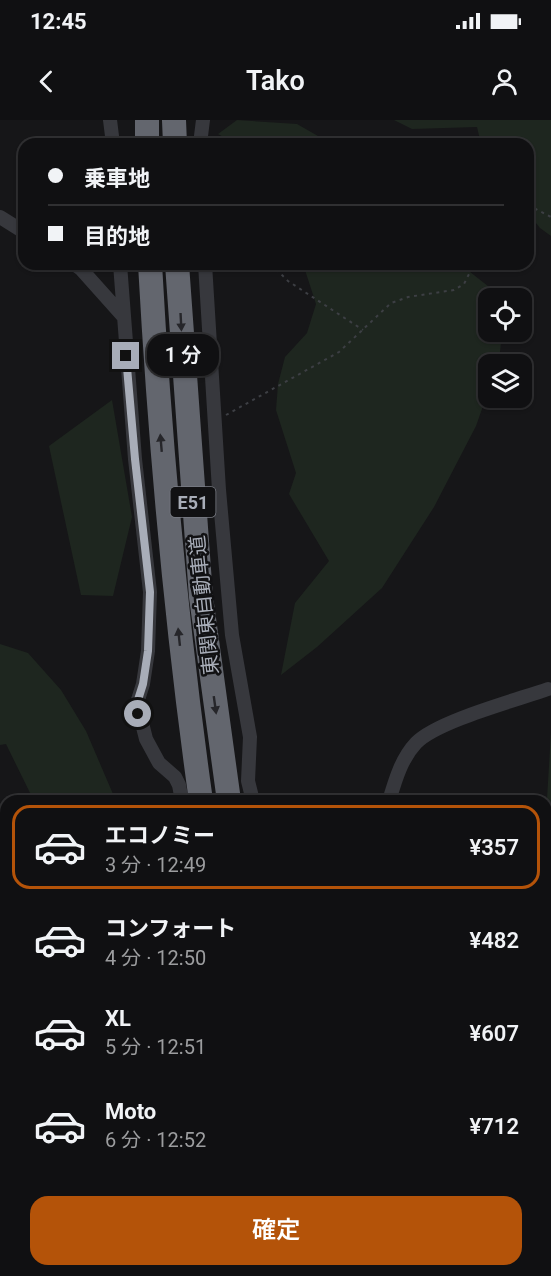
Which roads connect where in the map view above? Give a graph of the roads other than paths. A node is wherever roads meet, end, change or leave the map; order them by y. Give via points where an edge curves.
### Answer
1 (110, 120) edge
2 (147, 120) edge
3 (174, 120) edge
4 (203, 120) edge
5 (112, 138) edge
6 (147, 138) edge
7 (174, 138) edge
8 (201, 138) edge
9 (0, 217) edge
10 (18, 228) edge
11 (83, 270) edge
12 (120, 270) edge
13 (150, 270) edge
14 (177, 270) edge
15 (205, 270) edge
16 (123, 316) junction
17 (548, 689) dead end
18 (181, 795) edge
19 (200, 795) edge
20 (228, 795) edge
21 (252, 795) edge
22 (391, 795) edge

1 - 5 street
2 - 6 highway
3 - 7 highway
4 - 8 street
9 - 10 street
11 - 16 street
12 - 16 street
19 -> 13 highway, 東関東自動車道 / E51 via 175,598
14 -> 20 highway, 東関東自動車道 / E51 via 201,597
15 - 21 street via 232,634 249,725
16 - 18 street via 150,592 148,651 137,703 146,739 159,763 175,777
17 - 22 street via 448,723 416,742 397,771

